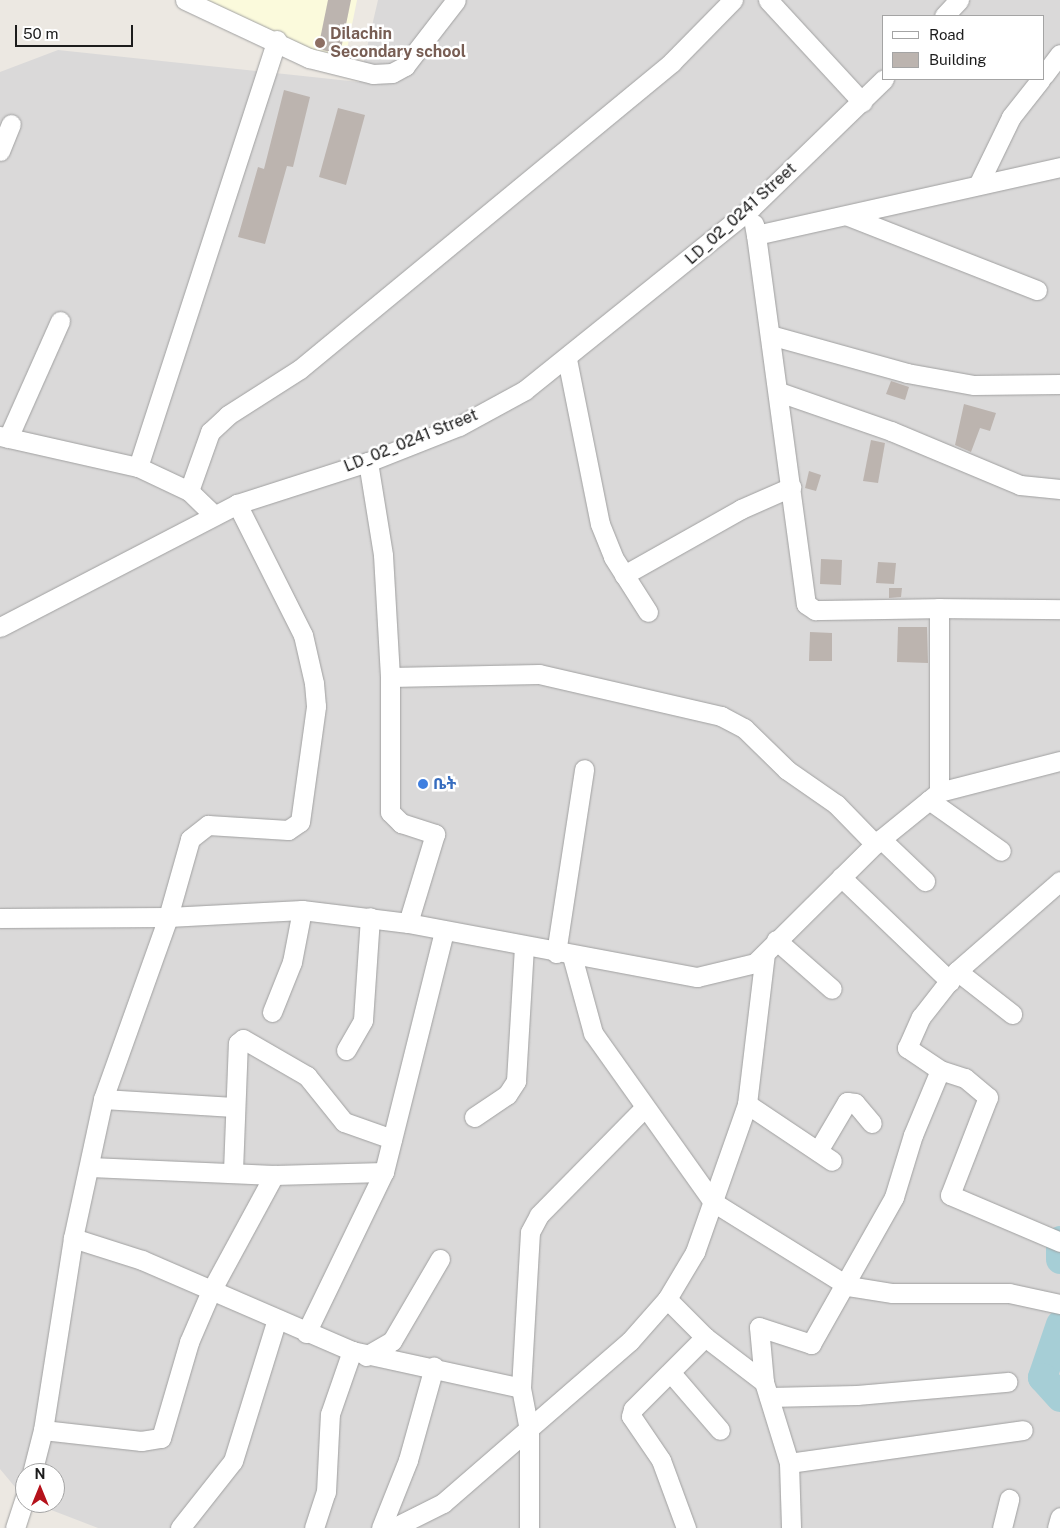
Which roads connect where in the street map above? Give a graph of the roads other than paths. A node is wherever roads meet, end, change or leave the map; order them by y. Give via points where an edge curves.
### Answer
1 (185, 0) edge
2 (456, 0) edge
3 (733, 0) edge
4 (768, 0) edge
5 (959, 0) edge
6 (945, 15) edge
7 (277, 40) junction
8 (1060, 54) edge
9 (1045, 74) edge
10 (883, 80) edge
11 (1040, 80) edge
12 (862, 102) junction
13 (11, 124) dead end
14 (0, 151) edge
15 (1060, 167) edge
16 (979, 183) junction
17 (751, 208) junction
18 (848, 216) junction
19 (756, 235) junction
20 (1037, 290) dead end
21 (60, 320) dead end
22 (770, 335) junction
23 (567, 359) junction
24 (1060, 384) edge
25 (779, 392) junction
26 (4, 437) edge
27 (368, 462) junction
28 (138, 467) junction
29 (791, 487) junction
30 (1060, 489) edge
31 (189, 491) junction
32 (237, 504) junction
33 (214, 515) junction
34 (624, 575) junction
35 (939, 608) junction
36 (1060, 609) edge
37 (648, 612) dead end
38 (0, 627) edge
39 (390, 677) junction
40 (1060, 761) edge
41 (584, 769) dead end
42 (934, 796) junction
43 (878, 841) junction
44 (1001, 851) dead end
45 (842, 877) junction
46 (925, 881) dead end
47 (1060, 881) edge
48 (302, 910) junction
49 (168, 917) junction
50 (370, 917) junction
51 (0, 918) edge
52 (408, 923) junction
53 (444, 932) junction
54 (524, 946) junction
55 (770, 947) junction
56 (564, 954) junction
57 (953, 976) junction
58 (832, 989) dead end
59 (272, 1012) dead end
60 (1012, 1014) dead end
61 (346, 1050) dead end
62 (940, 1070) junction
63 (103, 1099) junction
64 (747, 1104) junction
65 (234, 1108) junction
66 (643, 1108) junction
67 (474, 1117) dead end
68 (872, 1123) dead end
69 (392, 1139) junction
70 (90, 1167) junction
71 (233, 1171) junction
72 (384, 1172) junction
73 (274, 1175) junction
74 (713, 1202) junction
75 (73, 1238) junction
76 (1060, 1242) edge
77 (440, 1259) dead end
78 (848, 1286) junction
79 (211, 1291) junction
80 (667, 1299) junction
81 (1059, 1304) edge
82 (276, 1322) junction
83 (306, 1333) junction
84 (705, 1337) junction
85 (359, 1353) junction
86 (434, 1366) junction
87 (671, 1373) junction
88 (1007, 1382) dead end
89 (521, 1388) junction
90 (767, 1390) junction
91 (43, 1430) junction
92 (529, 1430) junction
93 (720, 1430) dead end
94 (1023, 1430) dead end
95 (35, 1463) edge
96 (789, 1463) junction
97 (1009, 1499) dead end
98 (20, 1513) edge
99 (1060, 1517) edge
100 (15, 1528) edge
101 (180, 1528) edge
102 (314, 1528) edge
103 (381, 1528) edge
104 (392, 1528) edge
105 (529, 1528) edge
106 (686, 1528) edge
107 (791, 1528) edge
108 (1002, 1528) edge
109 (1057, 1528) edge

1 - 7 street
2 - 7 street via 404,66 392,74 373,74 309,58
3 - 31 street via 672,62 300,370 228,415 210,432
4 - 12 street
5 - 6 street
7 - 28 street
8 - 9 street
10 - 12 street, LD_02_0241 Street
11 - 16 street via 1010,117
12 - 17 street, LD_02_0241 Street
13 - 14 street
15 - 16 street
16 - 18 street
17 - 19 street
17 - 23 street, LD_02_0241 Street
18 - 19 street via 790,224
18 - 20 street
19 - 22 street
21 - 26 street
22 - 24 street via 907,373 974,385
22 - 25 street
23 - 27 street, LD_02_0241 Street via 525,390 459,426
23 - 34 street via 600,524
25 - 29 street
25 - 30 street via 891,431 1013,483
26 - 28 street
27 - 32 street, LD_02_0241 Street
27 - 39 street via 382,555
28 - 31 street
29 - 34 street via 741,509
29 - 35 street via 803,590 810,608
31 - 33 street
32 - 33 street, LD_02_0241 Street
32 - 49 street via 303,635 314,682 316,706 300,822 288,830 208,825 198,830 190,839
33 - 38 street, LD_02_0241 Street
34 - 37 street
35 - 36 street
35 - 42 street
39 - 43 street via 548,675 721,716 744,728 787,770 836,804
39 - 52 street via 390,812 401,823 434,834
40 - 42 street
41 - 56 street
42 - 43 street
42 - 44 street
43 - 45 street
43 - 46 street
45 - 55 street
45 - 57 street
47 - 57 street
48 - 49 street
48 - 50 street
48 - 59 street via 292,962
49 - 51 street
49 - 63 street
50 - 52 street
50 - 61 street via 363,1020
52 - 53 street
53 - 54 street
53 - 69 street
54 - 56 street
54 - 67 street via 516,1081 507,1095
55 - 56 street via 743,969 697,978
55 - 58 street
55 - 64 street
56 - 66 street via 593,1033
57 - 60 street
57 - 62 street via 907,1043 910,1052
62 - 76 street via 964,1078 988,1097 950,1195
62 - 78 street via 913,1135 894,1197
63 - 65 street
63 - 70 street
64 - 68 street via 825,1156 847,1102 855,1103
64 - 74 street
65 - 69 street via 238,1043 248,1039 307,1076 344,1122
65 - 71 street
66 - 74 street
66 - 89 street via 539,1215 530,1232
69 - 72 street
70 - 71 street
70 - 75 street
71 - 73 street
72 - 73 street
72 - 83 street
73 - 79 street
74 - 78 street
74 - 80 street via 695,1252
75 - 79 street
75 - 91 street
77 - 85 street via 392,1340
78 - 81 street via 892,1293 1010,1293
78 - 90 street via 811,1344 760,1327
79 - 82 street
79 - 91 street via 189,1342 161,1438 141,1441
80 - 84 street
80 - 92 street via 630,1341
82 - 83 street
82 - 101 street via 233,1461
83 - 85 street
84 - 87 street
84 - 90 street
85 - 86 street
85 - 102 street via 330,1414 326,1492
86 - 89 street
86 - 103 street via 408,1460
87 - 93 street
87 - 106 street via 633,1409 631,1416 661,1460
88 - 90 street via 858,1395
89 - 92 street
90 - 96 street
91 - 95 street
92 - 104 street via 442,1503
92 - 105 street
94 - 96 street
96 - 107 street
97 - 108 street
98 - 100 street
99 - 109 street

